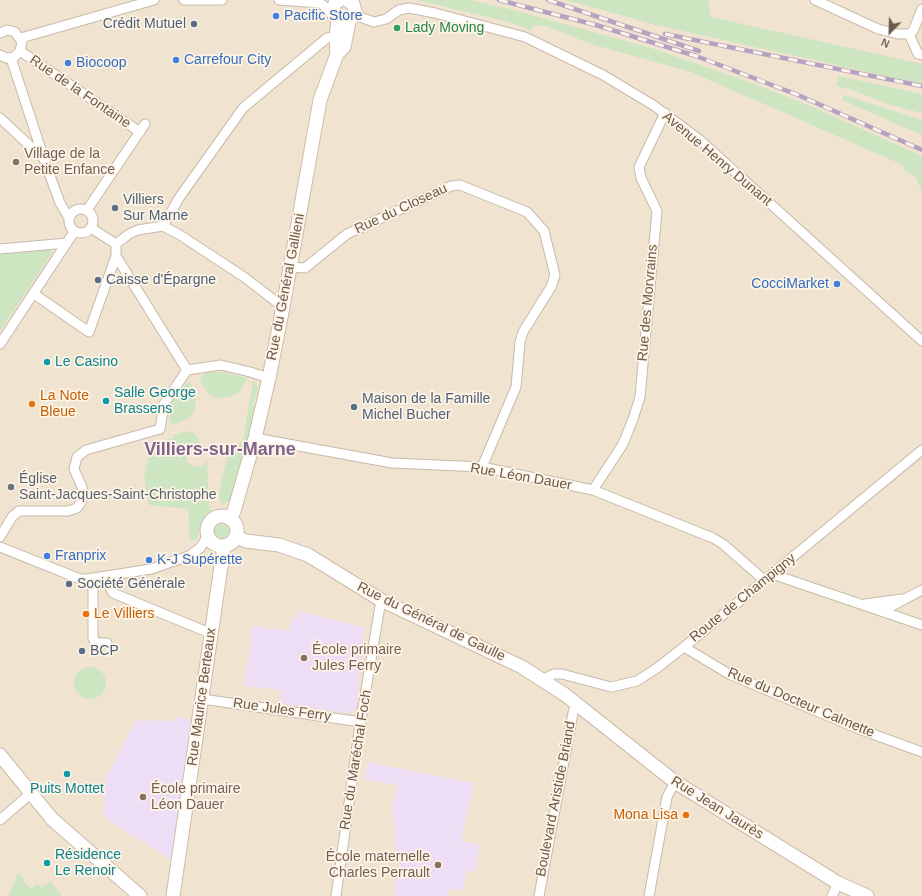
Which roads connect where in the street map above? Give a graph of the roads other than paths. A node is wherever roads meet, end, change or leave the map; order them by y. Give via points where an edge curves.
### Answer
1 (154, 0) edge
2 (184, 0) edge
3 (222, 0) edge
4 (279, 0) edge
5 (340, 0) edge
6 (815, 0) edge
7 (922, 9) edge
8 (348, 11) edge
9 (1, 29) edge
10 (909, 34) junction
11 (336, 37) junction
12 (21, 38) junction
13 (20, 51) junction
14 (337, 54) junction
15 (0, 55) edge
16 (922, 55) edge
17 (11, 58) junction
18 (665, 113) junction
19 (0, 118) edge
20 (43, 159) junction
21 (87, 210) junction
22 (69, 213) junction
23 (163, 226) junction
24 (91, 228) junction
25 (73, 230) junction
26 (54, 243) junction
27 (67, 243) junction
28 (116, 244) junction
29 (0, 248) edge
30 (116, 256) junction
31 (290, 267) junction
32 (34, 294) junction
33 (283, 307) junction
34 (922, 341) edge
35 (0, 344) edge
36 (187, 370) junction
37 (268, 378) junction
38 (255, 438) junction
39 (922, 450) edge
40 (482, 467) junction
41 (593, 490) junction
42 (230, 519) junction
43 (208, 536) junction
44 (0, 537) edge
45 (236, 537) junction
46 (224, 546) junction
47 (0, 548) edge
48 (772, 574) junction
49 (104, 577) junction
50 (93, 578) junction
51 (764, 580) junction
52 (922, 590) edge
53 (381, 600) junction
54 (890, 603) junction
55 (863, 604) junction
56 (879, 610) junction
57 (900, 617) junction
58 (922, 624) edge
59 (212, 634) junction
60 (106, 644) dead end
61 (684, 647) junction
62 (543, 679) junction
63 (202, 699) junction
64 (576, 704) junction
65 (361, 722) junction
66 (922, 752) edge
67 (0, 756) edge
68 (675, 782) junction
69 (30, 794) junction
70 (0, 820) edge
71 (838, 883) junction
72 (140, 896) edge
73 (173, 896) edge
74 (336, 896) edge
75 (539, 896) edge
76 (649, 896) edge
77 (832, 896) edge
78 (867, 896) edge

1 - 12 street
2 - 3 street
4 - 8 street, Avenue Henry Dunant via 320,3
5 - 8 main road via 335,3
6 - 10 street via 878,29
7 - 10 street
8 - 11 main road, Rue du Général Gallieni
8 - 14 main road, Rue du Général Gallieni via 344,47
8 - 18 street, Avenue Henry Dunant via 374,22 409,8 525,37 603,75
9 - 12 street via 11,30
10 - 16 street via 918,54
11 - 14 main road, Rue du Général Gallieni
11 - 23 street via 327,38 243,108 179,198
12 - 13 street
13 - 17 street
13 - 21 street, Rue de la Fontaine via 142,128
14 - 31 main road, Rue du Général Gallieni via 320,100
15 - 17 street
17 - 20 street
18 - 34 street, Avenue Henry Dunant via 700,140
18 - 41 street, Rue des Morvrains via 639,167 641,178 656,211 640,396 623,444
19 - 20 street
20 - 22 street via 60,203
21 - 22 street via 80,209
21 - 24 street via 94,220
22 - 25 street
23 - 28 street via 138,230
23 - 33 street via 244,276
24 - 25 street via 82,234
24 - 28 street
25 - 26 street via 66,238
25 - 27 street
26 - 27 street
26 - 29 street
27 - 32 street
28 - 30 street
30 - 32 street via 90,332
30 - 36 street
31 - 33 main road, Rue du Général Gallieni
31 - 40 street, Rue du Closeau via 305,268 347,234 451,186 460,185 527,212 544,231 555,275 523,332 516,387
32 - 35 street
33 - 37 main road, Rue du Général Gallieni
36 - 37 street via 221,365
36 - 44 street via 164,404 160,429 150,434 86,450 78,458 74,469 82,487 83,499 77,508 68,511 16,512
37 - 38 main road, Rue du Général Gallieni
38 - 40 street, Rue Léon Dauer via 392,463
38 - 42 main road, Rue du Général Gallieni
39 - 48 street, Route de Champigny
40 - 41 street, Rue Léon Dauer
41 - 51 street, Rue Léon Dauer via 713,538
42 - 43 main road via 218,517 212,520 207,530
42 - 45 main road via 236,526
43 - 46 main road via 214,544
43 - 49 street via 200,548 188,556 151,569
45 - 46 main road
45 - 53 main road, Rue du Général de Gaulle via 246,542 279,545 308,555
46 - 59 main road, Rue Maurice Berteaux
47 - 50 street via 80,579
48 - 51 street, Route de Champigny
48 - 55 street
49 - 50 street
49 - 59 street via 113,593
50 - 60 street via 93,638 96,643
51 - 61 street, Route de Champigny
52 - 54 street
53 - 62 main road, Rue du Général de Gaulle via 483,647
53 - 65 street, Rue du Maréchal Foch
54 - 55 street
54 - 56 street
54 - 57 street
55 - 56 street
56 - 57 street
57 - 58 street
59 - 63 main road, Rue Maurice Berteaux
61 - 62 street, Route de Champigny via 636,681 611,687 562,674 554,674
61 - 66 street, Rue du Docteur Calmette via 729,674 859,729
62 - 64 main road, Rue du Général de Gaulle
63 - 65 street, Rue Jules Ferry
63 - 73 main road, Rue Maurice Berteaux
64 - 68 main road, Rue Jean Jaurès
64 - 75 street, Boulevard Aristide Briand
65 - 74 street, Rue du Maréchal Foch
67 - 69 main road
68 - 71 main road, Rue Jean Jaurès
68 - 76 street via 667,797
69 - 70 street
69 - 72 main road via 59,827
71 - 77 street
71 - 78 main road, Rue Jean Jaurès

